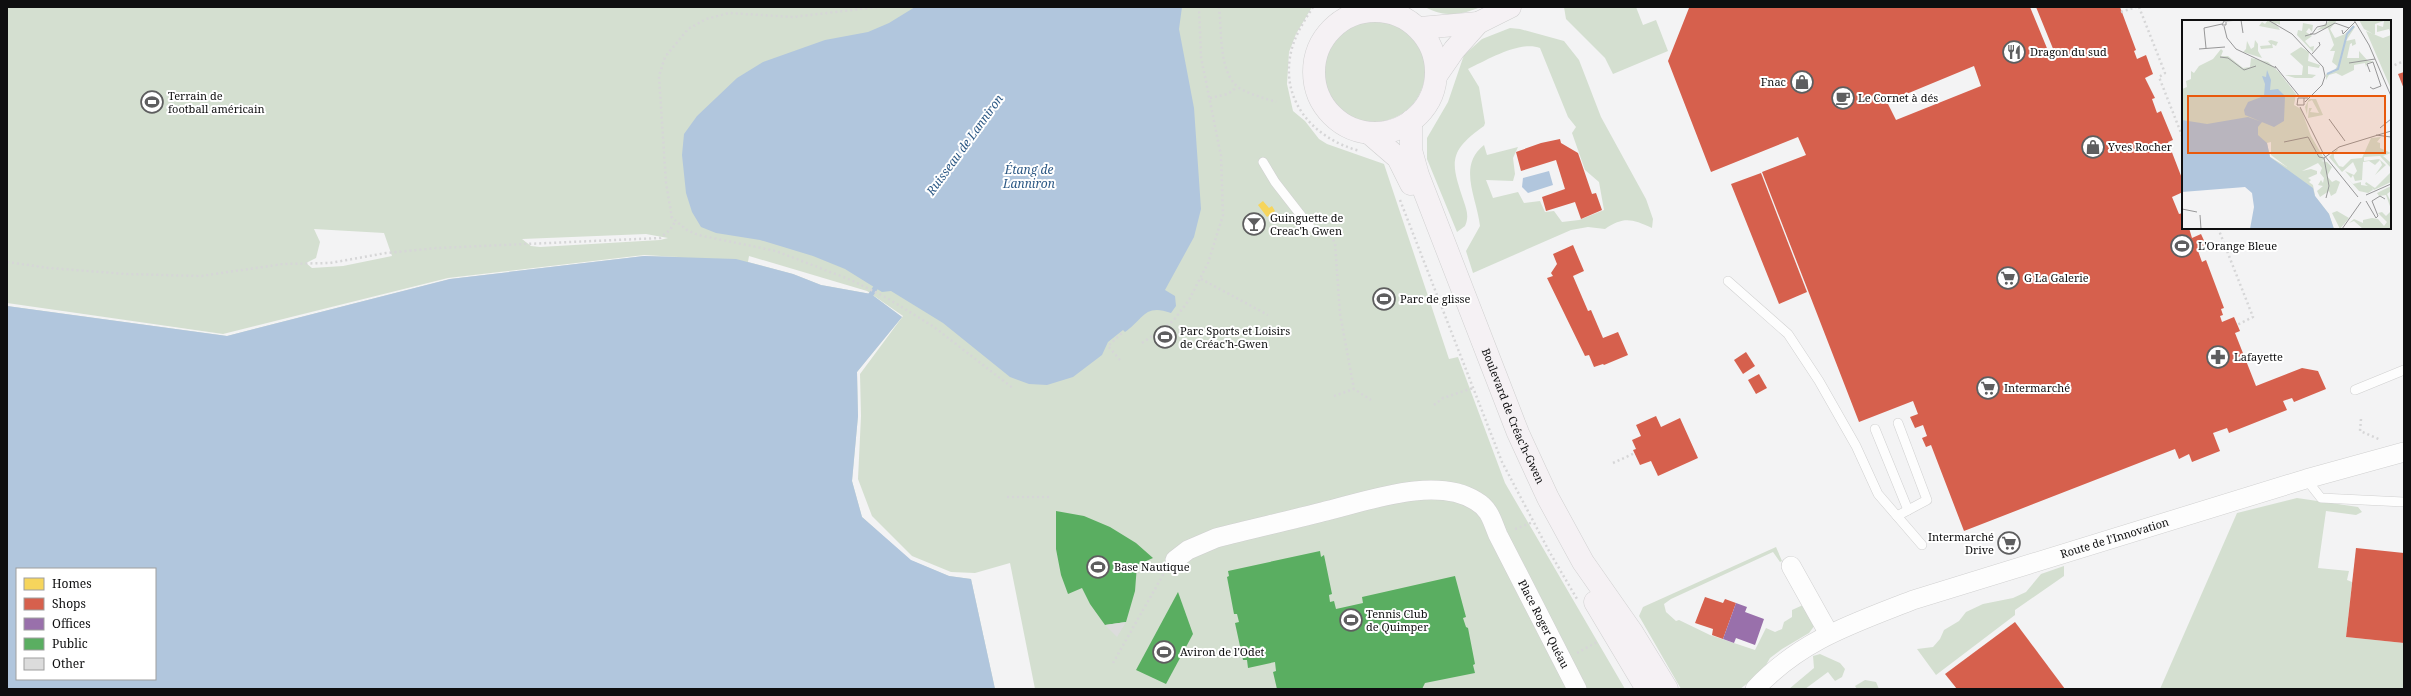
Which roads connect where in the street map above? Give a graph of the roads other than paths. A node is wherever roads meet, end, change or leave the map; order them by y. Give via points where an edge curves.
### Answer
1 (1330, 7) edge
2 (1510, 7) edge
3 (1380, 9) edge
4 (1478, 23) junction
5 (1420, 28) junction
6 (1329, 30) junction
7 (1436, 76) junction
8 (1411, 121) junction
9 (1367, 142) junction
10 (1263, 162) dead end
11 (1310, 226) dead end
12 (1728, 282) dead end
13 (2404, 370) edge
14 (2355, 390) dead end
15 (1898, 423) dead end
16 (1875, 429) dead end
17 (2404, 452) edge
18 (2306, 479) junction
19 (2404, 502) edge
20 (1908, 510) junction
21 (1897, 516) junction
22 (1922, 545) dead end
23 (1175, 560) road end
24 (1791, 566) dead end
25 (1829, 634) junction
26 (1577, 689) edge
27 (1647, 689) edge
28 (1667, 689) edge
29 (1754, 689) edge

1 - 6 street
2 - 4 street
3 - 5 street via 1404,18
3 - 6 street via 1357,13
4 - 5 street
4 - 7 street via 1454,50
5 - 7 street via 1433,50
6 - 9 street via 1322,41 1314,65 1316,91 1336,120
7 - 8 street via 1434,91 1428,104
8 - 9 street
8 - 28 street, Boulevard de Créac'h-Gwen via 1411,150 1418,175 1526,452 1555,513 1583,562 1632,632
9 - 27 street, Boulevard de Créac'h-Gwen via 1398,158 1404,168 1494,401 1527,478 1552,529
10 - 11 lane via 1269,174
12 - 21 lane via 1788,334 1819,380 1856,446 1878,494
13 - 14 lane
15 - 20 lane via 1927,500
16 - 20 lane
17 - 18 street, Route de l'Innovation
18 - 19 lane via 2321,498
18 - 25 street, Route de l'Innovation via 1937,592
20 - 21 lane
21 - 22 lane
23 - 26 street, Place Roger Quéau via 1192,548 1216,538 1393,495 1433,490 1454,492 1481,504 1490,515
24 - 25 street
25 - 29 street, Route de l'Innovation via 1796,652

